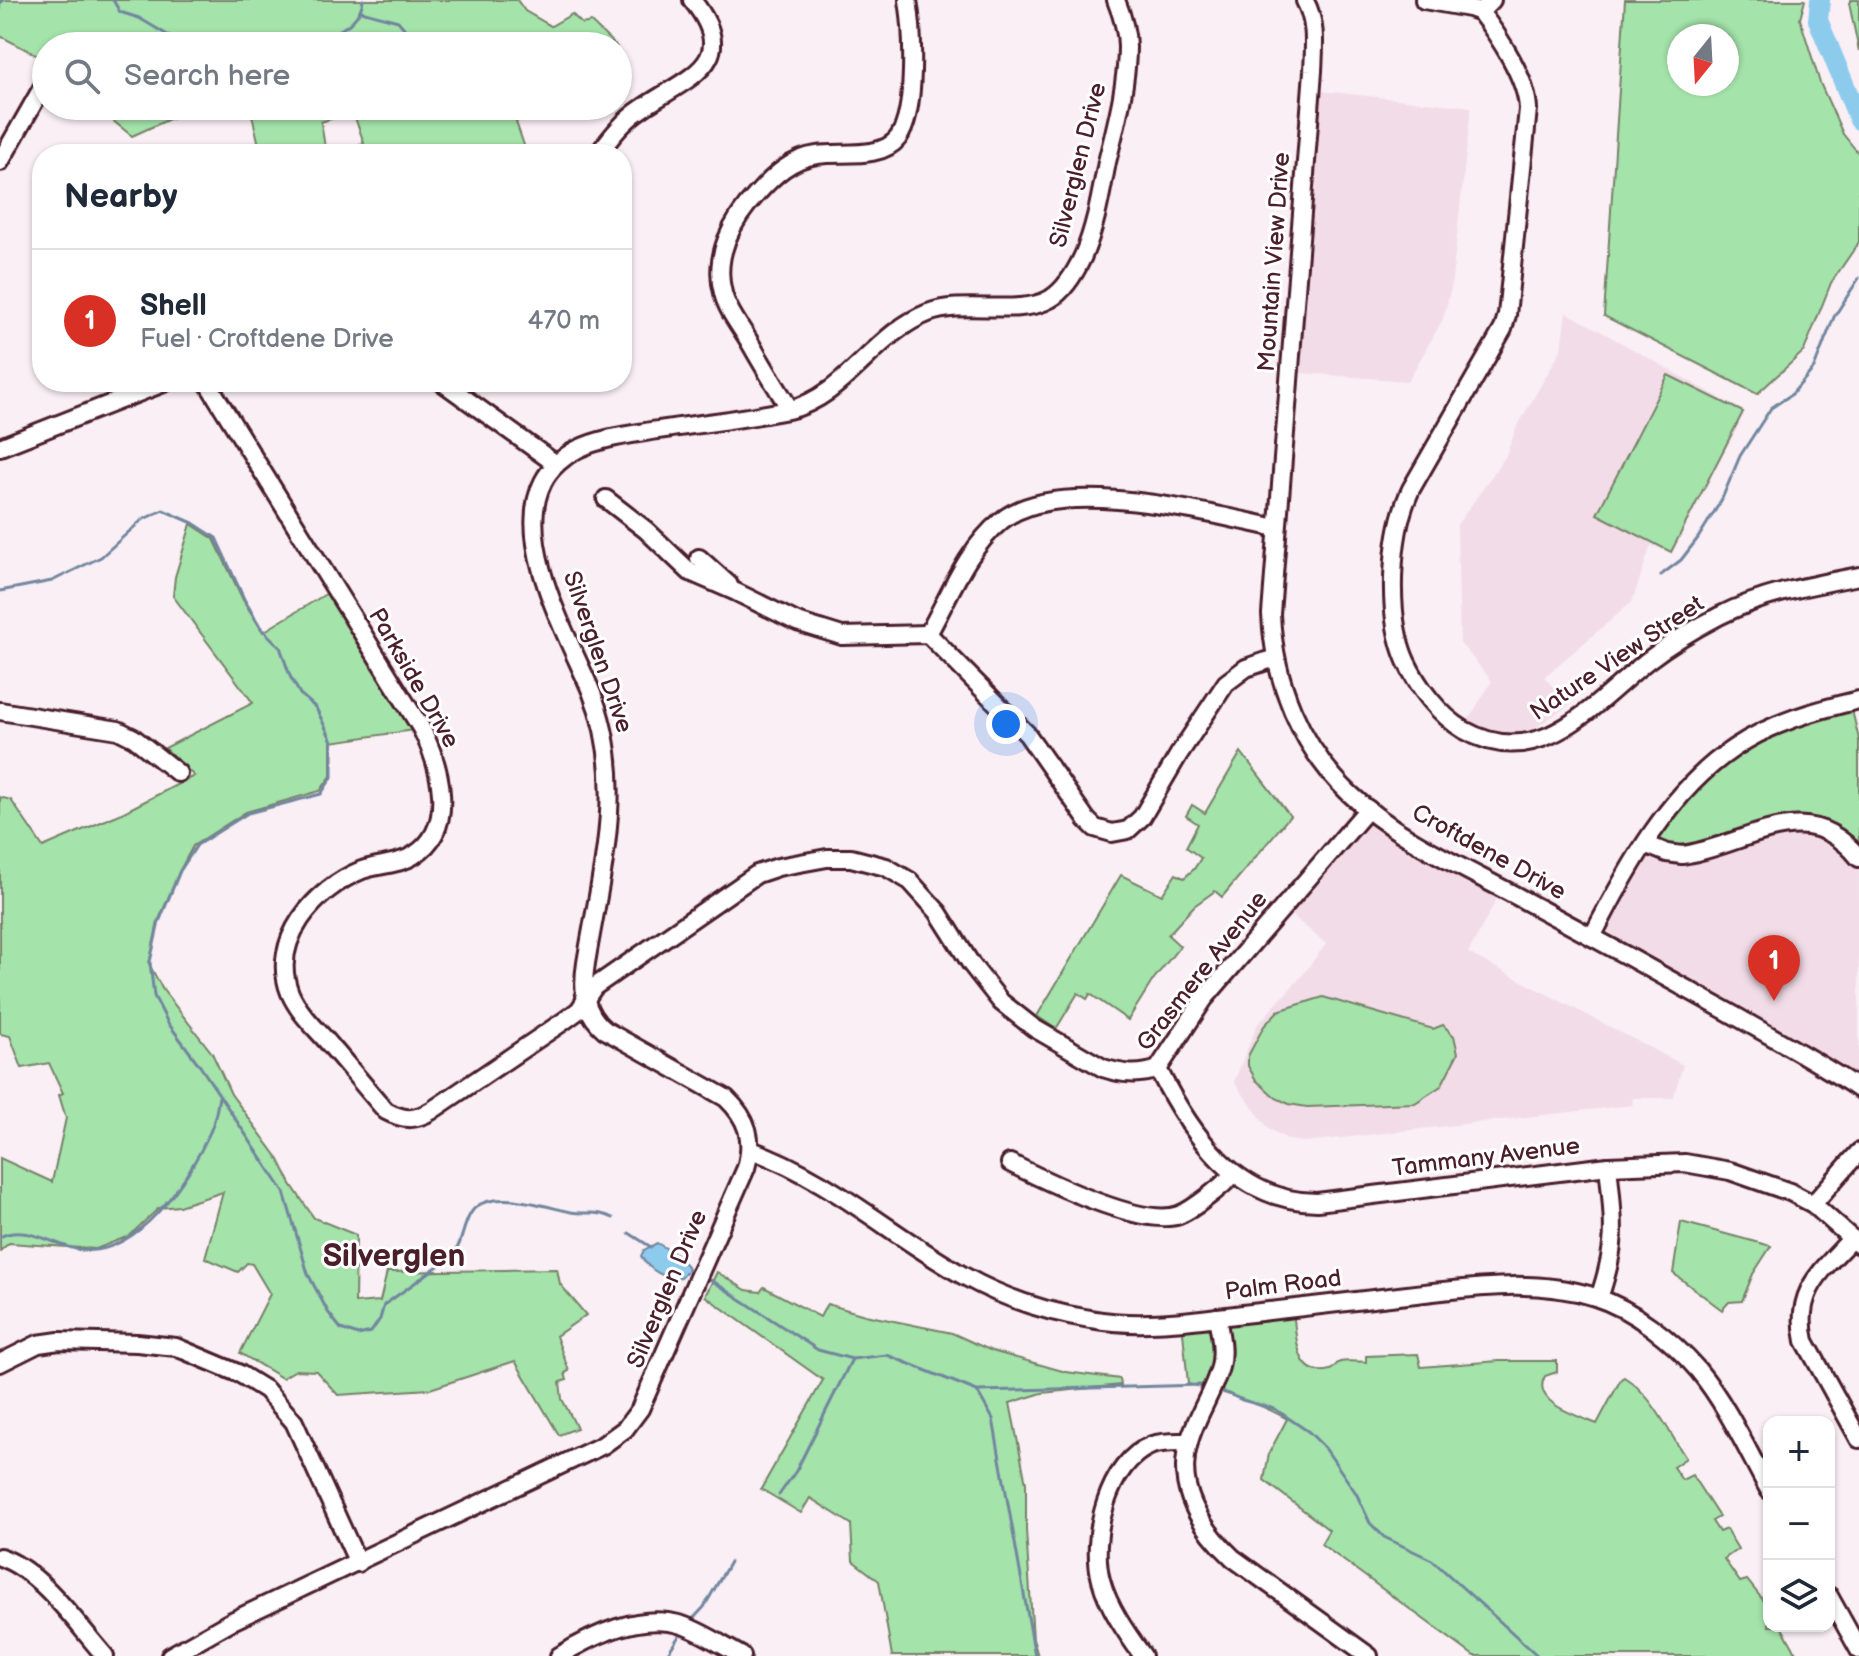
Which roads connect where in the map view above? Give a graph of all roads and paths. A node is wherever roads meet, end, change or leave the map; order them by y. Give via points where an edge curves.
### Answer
1 (692, 0) edge
2 (908, 0) edge
3 (1305, 0) edge
4 (1424, 0) edge
5 (1121, 1) edge
6 (1486, 6) edge
7 (32, 106) edge
8 (632, 115) edge
9 (627, 120) edge
10 (606, 144) edge
11 (0, 162) edge
12 (140, 392) edge
13 (213, 392) edge
14 (456, 392) edge
15 (790, 409) junction
16 (0, 447) edge
17 (556, 464) junction
18 (606, 499) dead end
19 (1277, 528) junction
20 (699, 558) dead end
21 (1859, 576) edge
22 (736, 592) junction
23 (928, 634) junction
24 (1275, 658) junction
25 (1859, 700) edge
26 (0, 711) edge
27 (178, 773) dead end
28 (1368, 809) junction
29 (1645, 844) junction
30 (1859, 858) edge
31 (1592, 937) junction
32 (585, 999) junction
33 (1158, 1069) junction
34 (1859, 1089) edge
35 (751, 1150) junction
36 (1859, 1152) edge
37 (1010, 1163) dead end
38 (1608, 1166) junction
39 (1233, 1175) junction
40 (1813, 1204) junction
41 (1856, 1241) edge
42 (1599, 1298) junction
43 (1217, 1317) junction
44 (0, 1363) edge
45 (1859, 1439) edge
46 (1189, 1442) junction
47 (1768, 1488) edge
48 (0, 1557) edge
49 (358, 1563) junction
50 (1835, 1607) edge
51 (1859, 1650) edge
52 (105, 1656) edge
53 (170, 1656) edge
54 (559, 1656) edge
55 (742, 1656) edge
56 (1143, 1656) edge
57 (1369, 1656) edge

1 - 8 street via 713,32 706,63
2 - 15 street via 913,28 909,97 898,137 882,149 815,155 791,164 753,198 724,246 720,270 726,302
3 - 19 street, Mountain View Drive via 1315,36
4 - 6 street
5 - 15 street, Silverglen Drive via 1127,43 1122,93 1090,234 1066,284 1049,299 1027,306 956,307 924,314 895,330 818,399
6 - 21 street, Nature View Street via 1528,100 1518,209 1503,329 1400,516 1393,600 1400,646 1411,671 1454,724 1479,738 1516,745 1536,742 1568,726 1651,658 1721,615 1798,588
7 - 11 street
9 - 10 street
12 - 16 street
13 - 32 street, Parkside Drive via 421,728 441,782 440,817 425,846 405,860 349,877 295,925 285,961 298,1008 386,1111 413,1119 564,1021
14 - 17 street
15 - 17 street, Silverglen Drive via 618,437 578,449
17 - 32 street, Silverglen Drive via 539,493 536,539 565,637 598,711 608,764 608,842 583,982
18 - 22 street via 690,572
19 - 23 street via 1106,499 1025,507 985,537
19 - 24 street, Croftdene Drive via 1271,614
20 - 22 street
22 - 23 street via 829,633
23 - 24 street via 1027,734 1081,814 1095,828 1112,833 1128,830 1142,817 1226,683 1246,668
24 - 28 street, Croftdene Drive via 1289,704 1308,740 1335,778
25 - 29 street via 1791,719 1733,748 1685,791
26 - 27 street via 118,730
28 - 31 street, Croftdene Drive
28 - 33 street, Grasmere Avenue via 1204,999
29 - 30 street via 1682,855 1802,824 1838,838
29 - 31 street
31 - 34 street, Croftdene Drive
32 - 33 street, Grasmere Avenue via 594,987 757,874 815,860 851,858 886,867 910,881 938,912 986,984 1024,1021 1103,1068 1131,1074
32 - 35 street via 605,1030 726,1098 747,1126
33 - 39 street, Tammany Avenue via 1195,1132
35 - 43 street, Palm Road via 829,1188 963,1276 1029,1304 1135,1324
35 - 49 street, Silverglen Drive via 651,1387 625,1429 591,1452
36 - 40 street
37 - 39 street via 1153,1218 1182,1214
38 - 39 street, Tammany Avenue via 1317,1202 1263,1192
38 - 40 street, Tammany Avenue via 1685,1163 1730,1171
38 - 42 street via 1615,1229
40 - 41 street, Tammany Avenue
41 - 45 street via 1815,1278 1806,1292 1801,1326
42 - 43 street, Palm Road via 1518,1285
42 - 47 street, Palm Road via 1646,1324 1698,1371
43 - 46 street via 1221,1365
44 - 49 street via 49,1342 137,1343 176,1347 240,1374 266,1390 294,1422
46 - 56 street via 1149,1446 1134,1458 1104,1505 1098,1531 1102,1583
46 - 57 street via 1184,1467 1190,1502 1216,1542
48 - 52 street via 31,1573
49 - 53 street, Silverglen Drive
50 - 51 street
54 - 55 street via 601,1632 665,1623 694,1630

